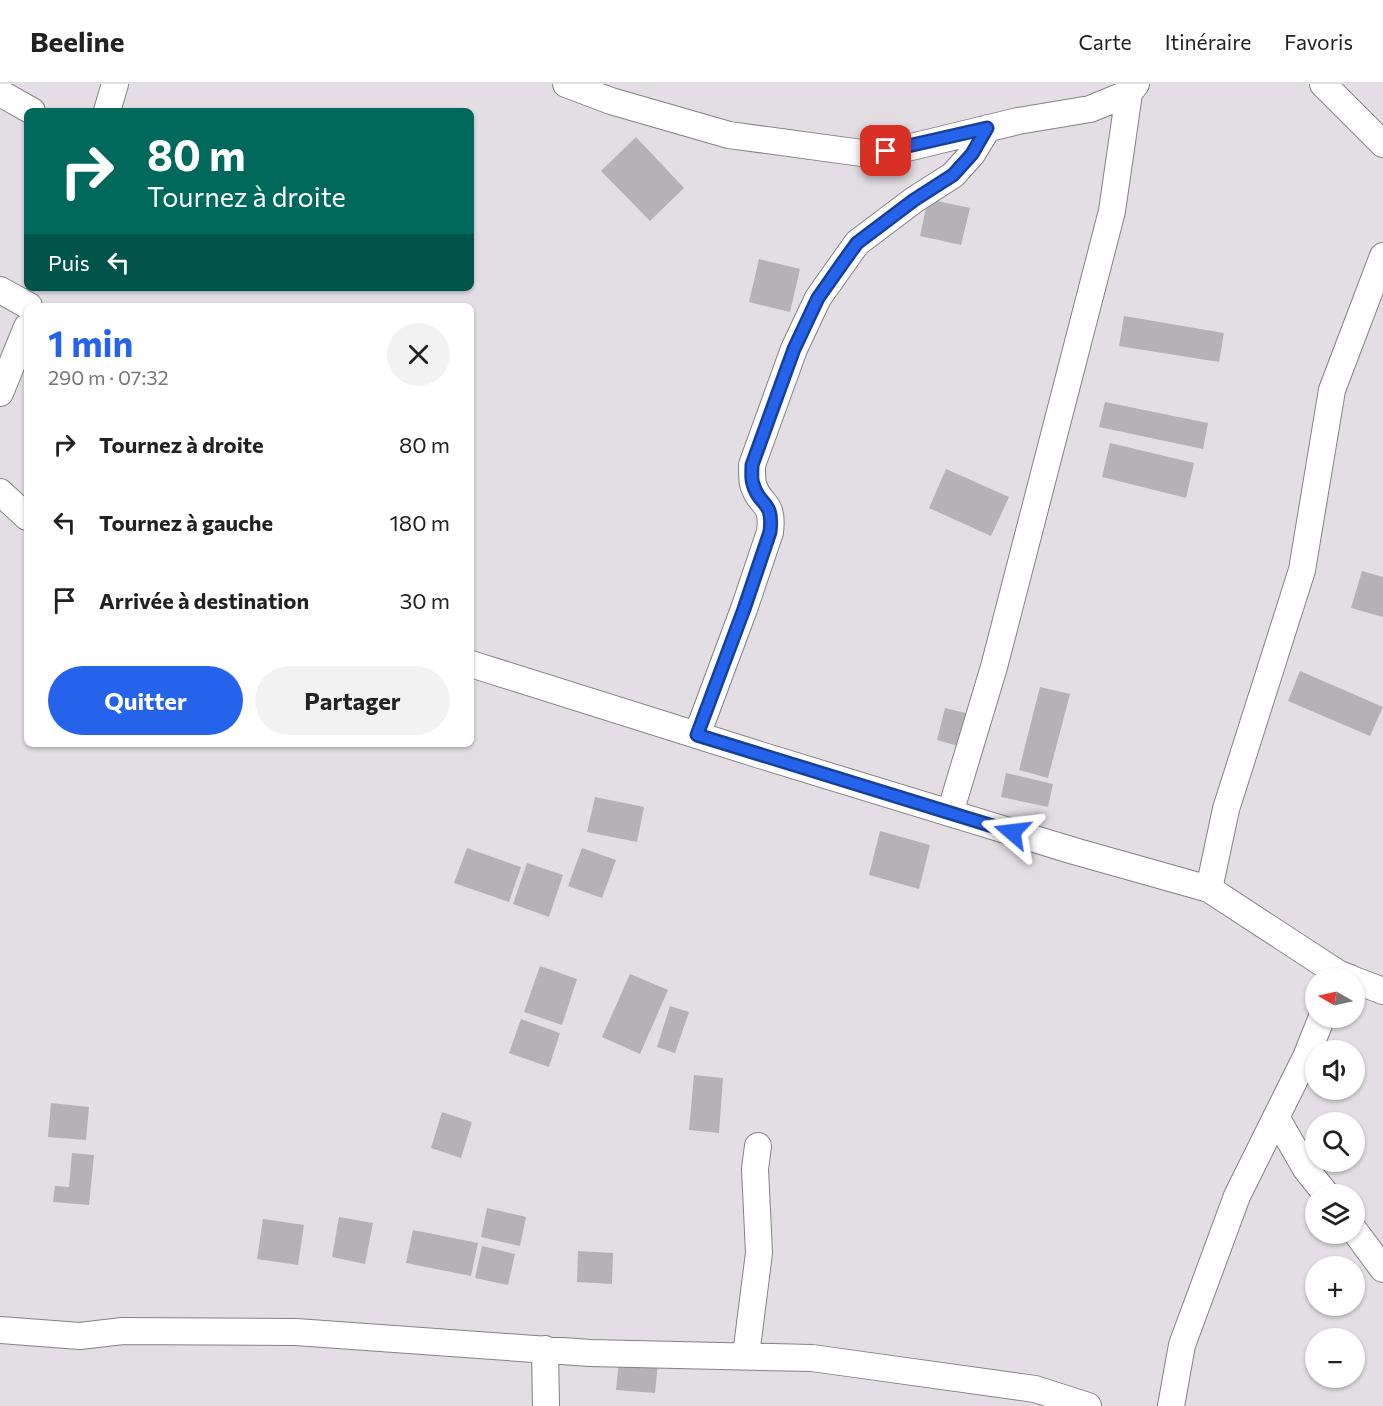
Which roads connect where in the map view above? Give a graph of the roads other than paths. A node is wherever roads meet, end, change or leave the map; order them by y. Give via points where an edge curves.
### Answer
1 (115, 84) edge
2 (566, 84) edge
3 (1323, 84) edge
4 (1132, 89) edge
5 (0, 93) edge
6 (27, 108) edge
7 (108, 108) edge
8 (987, 128) junction
9 (1383, 144) edge
10 (1383, 256) edge
11 (0, 290) edge
12 (24, 303) edge
13 (24, 334) edge
14 (0, 393) edge
15 (0, 492) edge
16 (24, 513) edge
17 (474, 664) edge
18 (697, 735) junction
19 (950, 813) junction
20 (1209, 889) junction
21 (1331, 968) edge
22 (1365, 984) edge
23 (1383, 991) edge
24 (1318, 1028) edge
25 (1276, 1117) junction
26 (758, 1146) dead end
27 (1318, 1184) edge
28 (1364, 1244) edge
29 (1383, 1269) edge
30 (0, 1330) edge
31 (545, 1349) junction
32 (746, 1356) junction
33 (546, 1406) edge
34 (1088, 1406) edge
35 (1171, 1406) edge

1 - 7 street
2 - 8 street via 729,135 869,154
3 - 9 street
4 - 8 street via 1090,109
4 - 19 street via 1109,223 994,667
5 - 6 street
8 - 18 street via 972,154 953,175 857,243 818,298 803,329 752,465 753,484 772,519 770,532
10 - 20 street via 1332,390 1302,570 1226,809
11 - 12 street
13 - 14 street
15 - 16 street
17 - 18 street
18 - 19 street
19 - 20 street
20 - 21 street
22 - 23 street
24 - 25 street
25 - 27 street
25 - 35 street via 1237,1196 1182,1345
26 - 32 street via 755,1169 759,1253
28 - 29 street
30 - 31 street via 80,1336 123,1331 296,1332
31 - 32 street
31 - 33 street
32 - 34 street via 812,1358 981,1380 1035,1389

